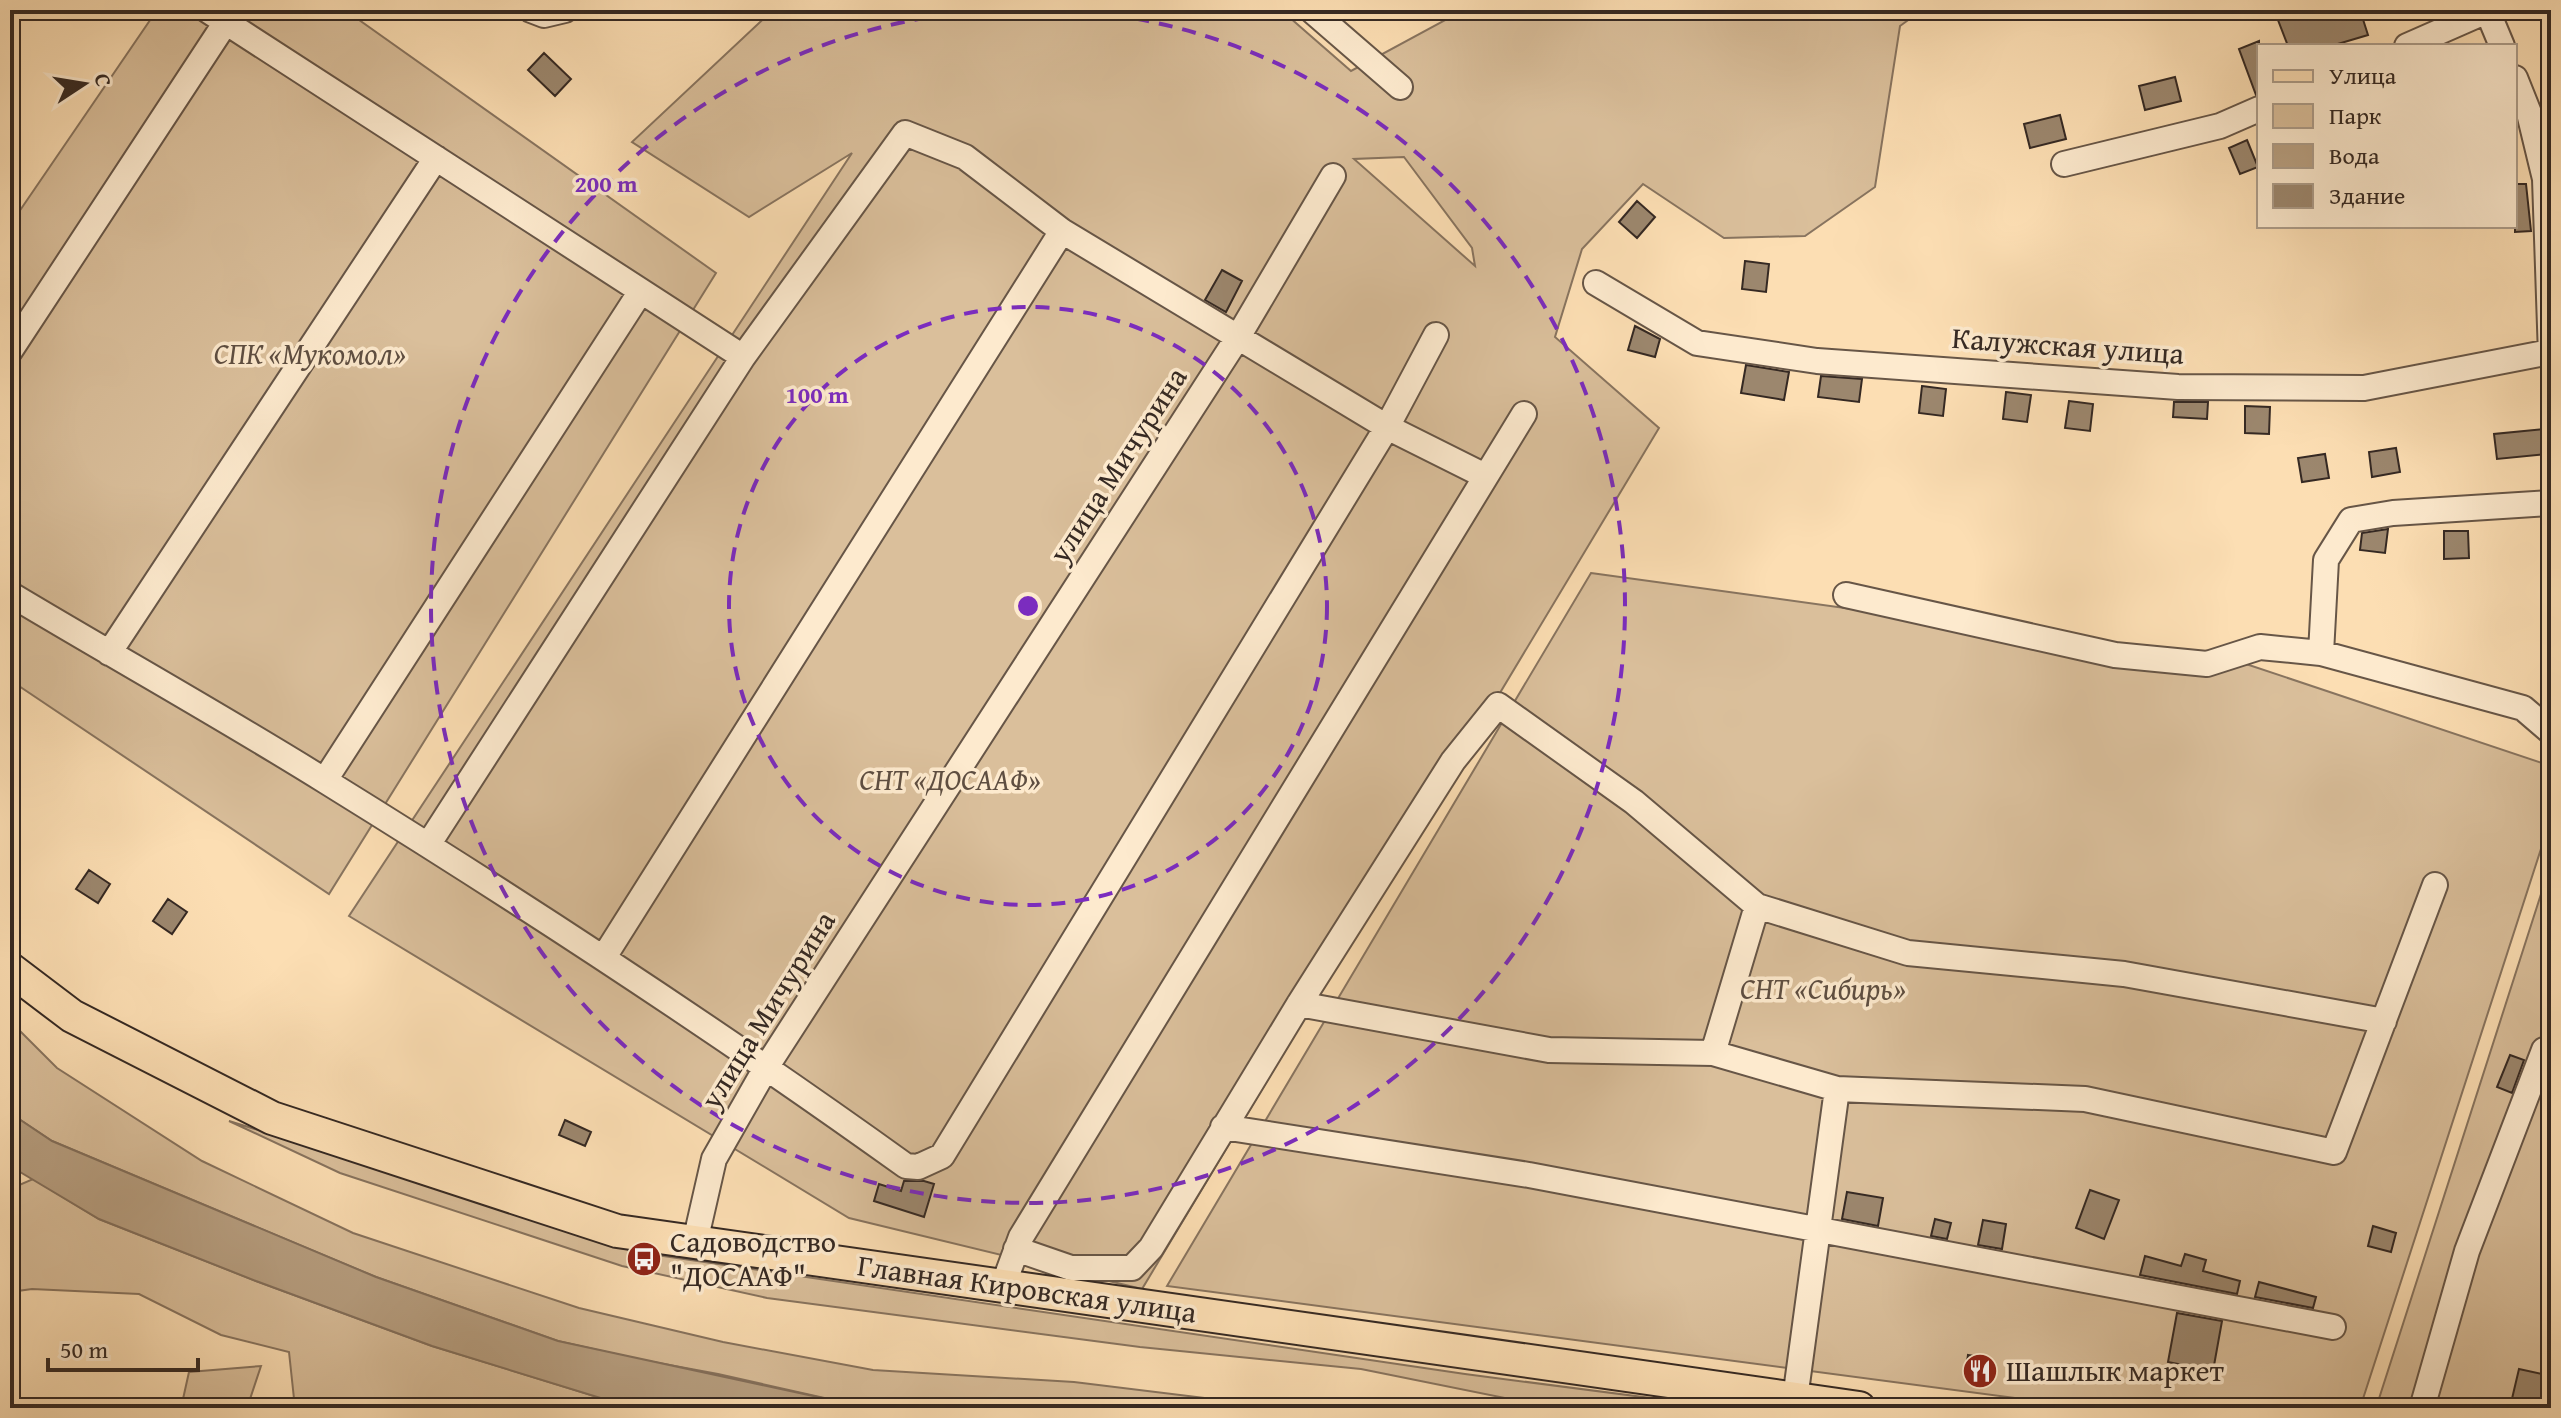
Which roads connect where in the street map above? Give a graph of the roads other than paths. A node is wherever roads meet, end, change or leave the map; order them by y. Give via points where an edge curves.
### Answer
1 (531, 10) edge
2 (565, 10) edge
3 (1311, 10) edge
4 (2488, 10) edge
5 (217, 16) edge
6 (2412, 44) edge
7 (2501, 44) edge
8 (2517, 83) edge
9 (1400, 87) dead end
10 (2257, 110) edge
11 (436, 158) junction
12 (2064, 164) dead end
13 (1333, 176) dead end
14 (1062, 231) junction
15 (1596, 283) dead end
16 (641, 291) junction
17 (1436, 335) dead end
18 (1238, 337) junction
19 (10, 351) edge
20 (2550, 354) edge
21 (743, 357) junction
22 (1524, 414) dead end
23 (1387, 427) junction
24 (1485, 476) junction
25 (2551, 503) edge
26 (10, 594) edge
27 (1846, 595) dead end
28 (109, 653) junction
29 (2321, 653) junction
30 (2551, 732) edge
31 (325, 780) junction
32 (428, 845) junction
33 (2435, 885) dead end
34 (1757, 906) junction
35 (604, 957) junction
36 (10, 969) edge
37 (1299, 1004) junction
38 (2384, 1021) junction
39 (1713, 1053) junction
40 (2551, 1053) edge
41 (767, 1066) junction
42 (1837, 1089) junction
43 (1223, 1127) junction
44 (1819, 1228) junction
45 (695, 1242) junction
46 (1016, 1249) junction
47 (1003, 1286) junction
48 (2333, 1327) dead end
49 (1795, 1399) junction
50 (1859, 1408) edge
51 (2422, 1408) edge

1 - 2 street via 544,15
3 - 9 street
4 - 6 street
4 - 7 street
5 - 11 street
5 - 19 street
8 - 20 street via 2545,179
10 - 12 street via 2220,126
11 - 16 street
11 - 28 street
13 - 18 street, улица Мичурина
14 - 18 street
14 - 21 street via 965,157 905,133
14 - 35 street
15 - 20 street, Калужская улица via 1697,343 1817,361 2162,386 2364,388
16 - 21 street
16 - 31 street
17 - 23 street
18 - 23 street
18 - 41 street, улица Мичурина
21 - 32 street
22 - 24 street
23 - 24 street
23 - 41 street via 942,1156 918,1167 906,1166
24 - 46 street
25 - 29 street via 2351,520 2326,560
26 - 28 street
27 - 29 street via 2115,655 2207,664 2260,647
28 - 31 street
29 - 30 street via 2523,708
31 - 32 street
32 - 35 street
33 - 38 street
34 - 37 street via 1634,802 1498,705 1453,761
34 - 38 street via 1908,953 2124,974
34 - 39 street
35 - 41 street
36 - 45 main road, Главная Кировская улица via 72,1016 272,1118 617,1231
37 - 39 street via 1549,1050
37 - 43 street
38 - 42 street via 2334,1152 2085,1099
39 - 42 street
40 - 51 street via 2544,1050 2467,1251
41 - 45 street, улица Мичурина via 714,1159
42 - 44 street
43 - 44 street
43 - 46 street via 1151,1248 1132,1268 1071,1268
44 - 48 street
44 - 49 street
45 - 47 main road, Главная Кировская улица
46 - 47 street
47 - 49 main road, Главная Кировская улица
49 - 50 main road, Главная Кировская улица

